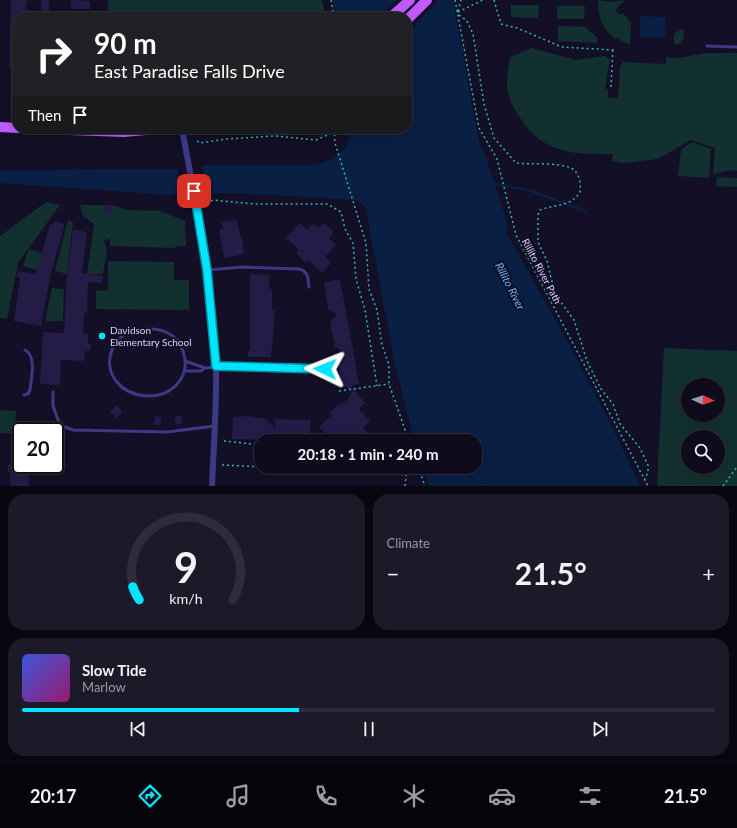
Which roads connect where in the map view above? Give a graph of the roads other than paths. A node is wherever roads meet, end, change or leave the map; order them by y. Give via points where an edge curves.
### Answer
1 (410, 0) edge
2 (427, 0) edge
3 (397, 12) edge
4 (412, 15) edge
5 (707, 46) dead end
6 (737, 47) edge
7 (0, 127) edge
8 (12, 128) edge
9 (183, 134) edge
10 (207, 270) junction
11 (310, 286) dead end
12 (25, 350) dead end
13 (185, 360) junction
14 (216, 366) junction
15 (206, 368) junction
16 (325, 369) dead end
17 (184, 371) junction
18 (53, 392) dead end
19 (24, 395) dead end
20 (215, 426) junction
21 (212, 486) edge

1 - 3 main road
2 - 4 main road
5 - 6 lane
7 - 8 main road
9 - 10 street
10 - 11 lane via 242,267 301,270 307,275
10 - 14 street
12 - 19 lane via 32,360 30,390
13 - 15 lane
13 - 17 lane
13 - 17 lane via 182,348 174,336 163,331 144,329 128,332 119,338 110,360 112,374 119,385 141,396 160,395 171,390 180,382
14 - 15 lane
14 - 16 lane
14 - 20 street
15 - 17 lane via 201,371
18 - 20 lane via 53,406 60,425 73,430 167,432
20 - 21 street

